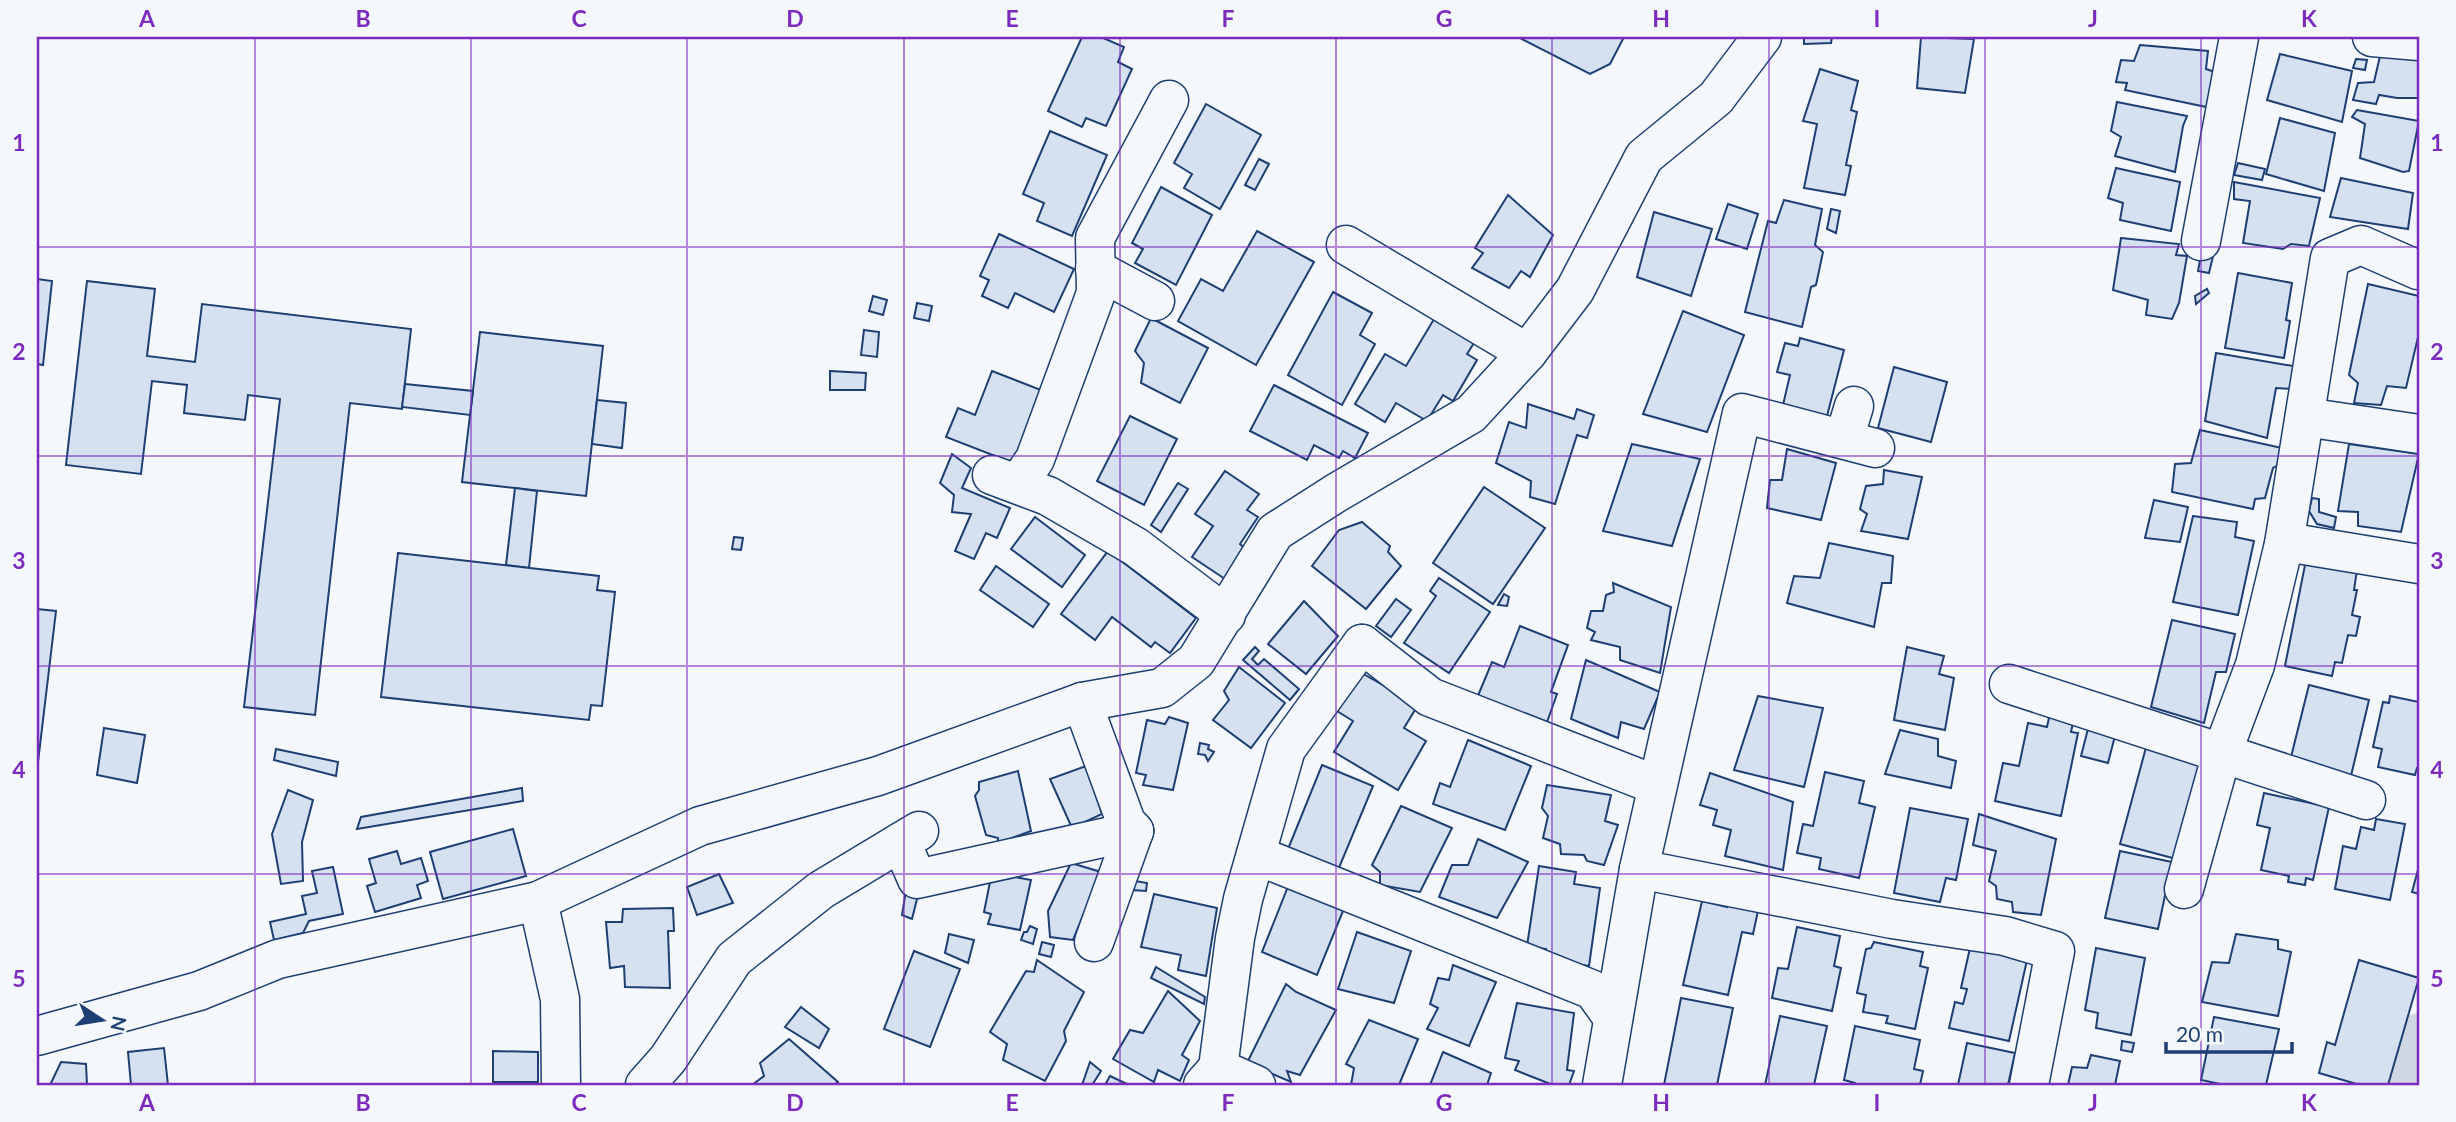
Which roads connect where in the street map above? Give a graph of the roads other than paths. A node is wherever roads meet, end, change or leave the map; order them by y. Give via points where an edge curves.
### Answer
1 (1762, 37) edge
2 (2239, 37) edge
3 (2372, 37) edge
4 (2419, 41) edge
5 (1169, 100) dead end
6 (2201, 241) dead end
7 (1346, 245) dead end
8 (2419, 268) edge
9 (1095, 269) junction
10 (1155, 301) dead end
11 (1527, 353) junction
12 (2305, 417) junction
13 (1857, 431) dead end
14 (2419, 434) edge
15 (2284, 544) junction
16 (2419, 564) edge
17 (1226, 615) junction
18 (2008, 684) dead end
19 (1082, 702) junction
20 (2222, 753) junction
21 (1657, 785) junction
22 (2366, 800) dead end
23 (1134, 831) junction
24 (1256, 855) junction
25 (1639, 869) junction
26 (2184, 889) dead end
27 (538, 901) junction
28 (1094, 942) dead end
29 (1613, 1018) junction
30 (37, 1036) edge
31 (1210, 1077) edge
32 (561, 1085) edge
33 (645, 1085) edge
34 (1256, 1085) edge
35 (1602, 1085) edge
36 (2029, 1085) edge

1 - 11 street via 1716,99 1644,157 1575,290
2 - 6 street
3 - 4 street
5 - 9 street via 1095,238
7 - 11 street
8 - 12 street via 2361,245 2330,258
9 - 10 street
9 - 17 street via 1096,293 1035,459 1005,479 1048,496 1136,547
11 - 17 street via 1471,414 1275,532
12 - 14 street
12 - 15 street
13 - 21 street via 1791,428 1742,413
15 - 16 street
15 - 20 street via 2255,665
17 - 19 street via 1196,661 1162,688
18 - 20 street
19 - 23 street via 1126,822
19 - 27 street via 878,776 700,826
20 - 22 street
20 - 26 street
21 - 24 street via 1430,697 1362,644 1286,749
21 - 25 street
23 - 28 street
23 - 33 street via 917,879 910,836 821,890 734,959 668,1059
24 - 29 street via 1593,990
24 - 31 street via 1243,899
25 - 29 street
25 - 36 street via 1892,919 2005,936 2055,951
27 - 30 street via 278,960 199,991
27 - 32 street via 560,999
29 - 35 street
31 - 34 street

